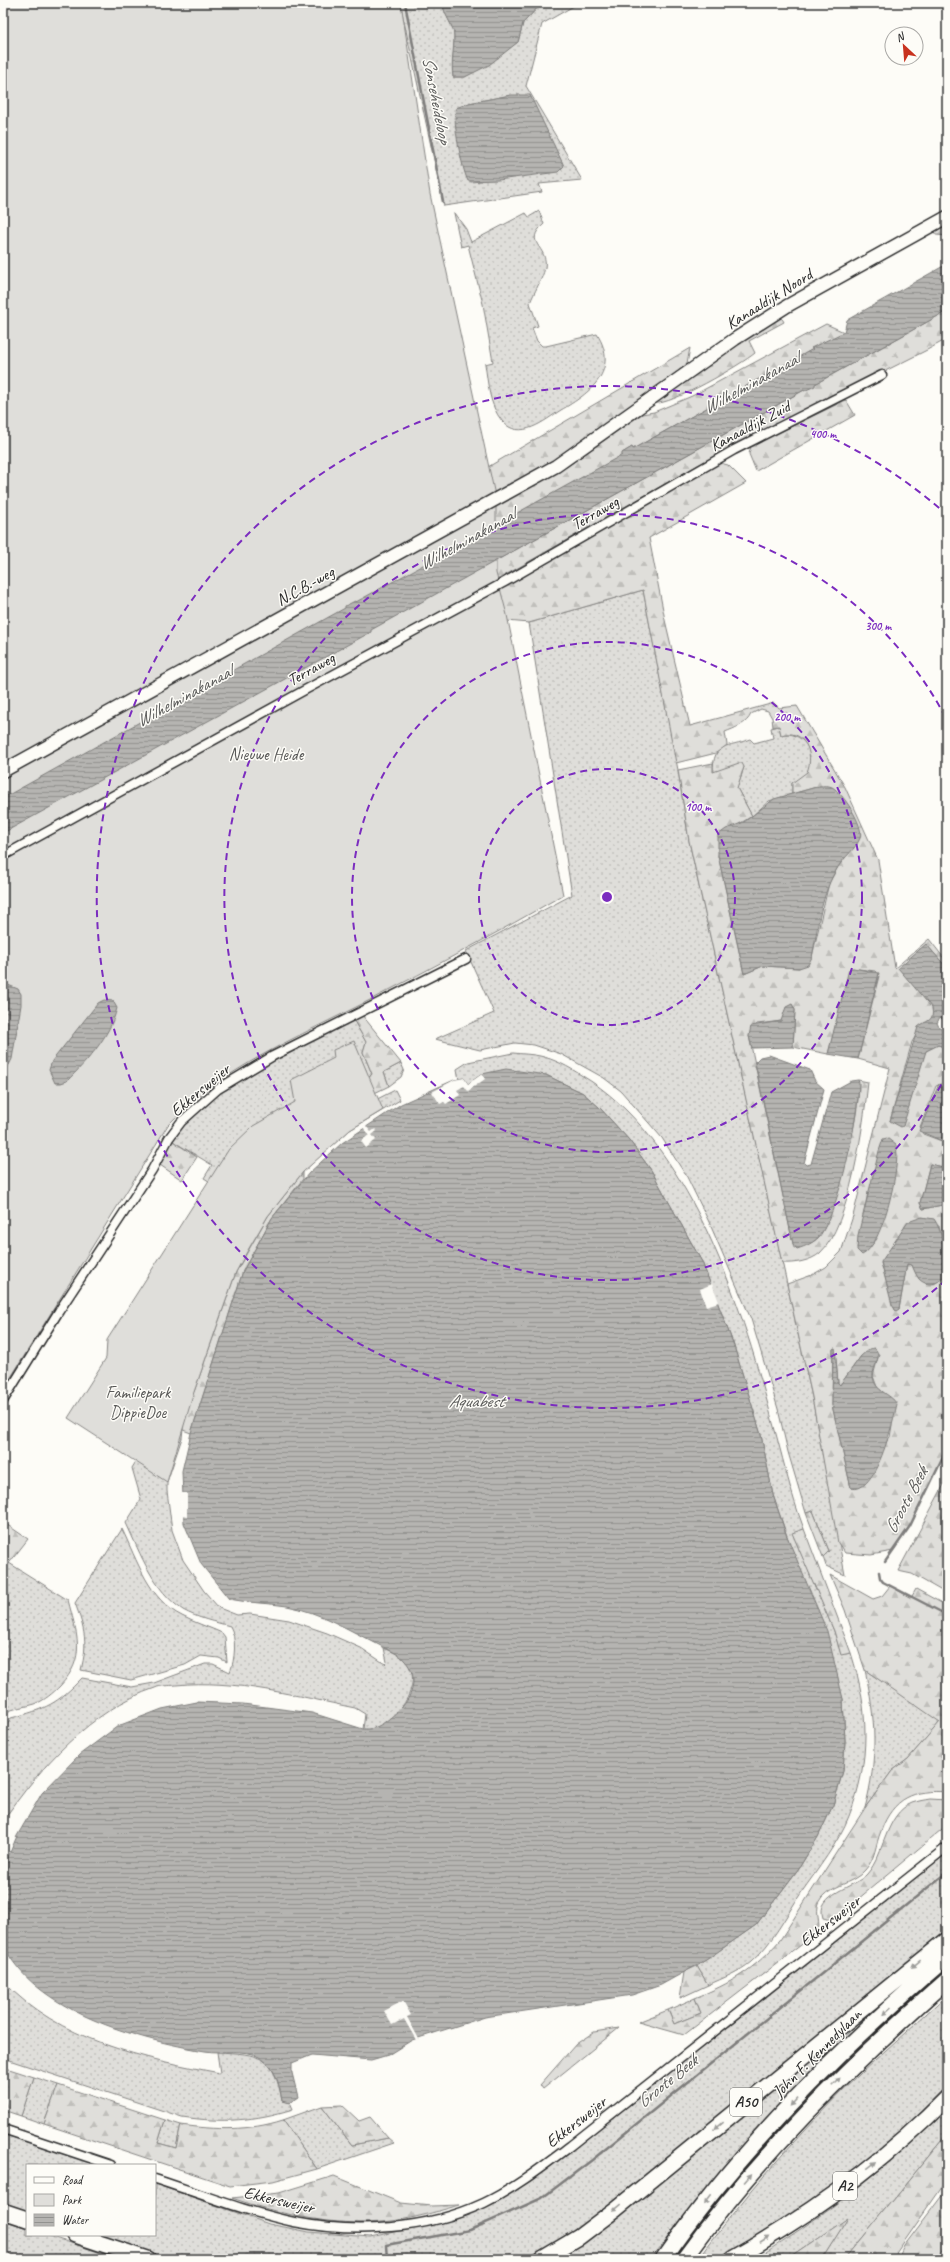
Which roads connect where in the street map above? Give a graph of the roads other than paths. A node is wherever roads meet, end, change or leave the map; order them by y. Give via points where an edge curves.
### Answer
1 (947, 217) edge
2 (882, 375) dead end
3 (618, 423) joint
4 (634, 508) joint
5 (3, 771) edge
6 (3, 856) edge
7 (466, 959) dead end
8 (3, 1401) edge
9 (947, 1847) edge
10 (947, 1940) edge
11 (947, 1957) edge
12 (947, 1980) edge
13 (947, 2098) edge
14 (3, 2129) edge
15 (108, 2164) edge
16 (156, 2179) edge
17 (3, 2211) edge
18 (26, 2219) edge
19 (78, 2236) edge
20 (665, 2257) edge
21 (148, 2259) edge
22 (542, 2259) edge
23 (684, 2259) edge
24 (732, 2259) edge

1 - 3 street, Kanaaldijk Noord via 787,306 735,339
2 - 4 street, Kanaaldijk Zuid via 734,450
3 - 5 street, N.C.B.-weg via 556,466 496,500
4 - 6 street, Terraweg via 503,583
7 - 8 street, Ekkersweijer via 273,1056 224,1085 181,1122
9 - 16 street, Ekkersweijer via 570,2146 515,2186 483,2203 440,2218 408,2225 349,2228 294,2222
10 -> 22 highway, A50 via 616,2209 579,2237
11 -> 20 highway, John F. Kennedylaan / A50 via 825,2069 762,2136 712,2194
23 -> 12 highway, John F. Kennedylaan via 722,2208 768,2154 837,2081
24 -> 13 highway, A2 via 819,2205 896,2148
14 - 15 street
17 - 18 highway
19 - 21 highway

